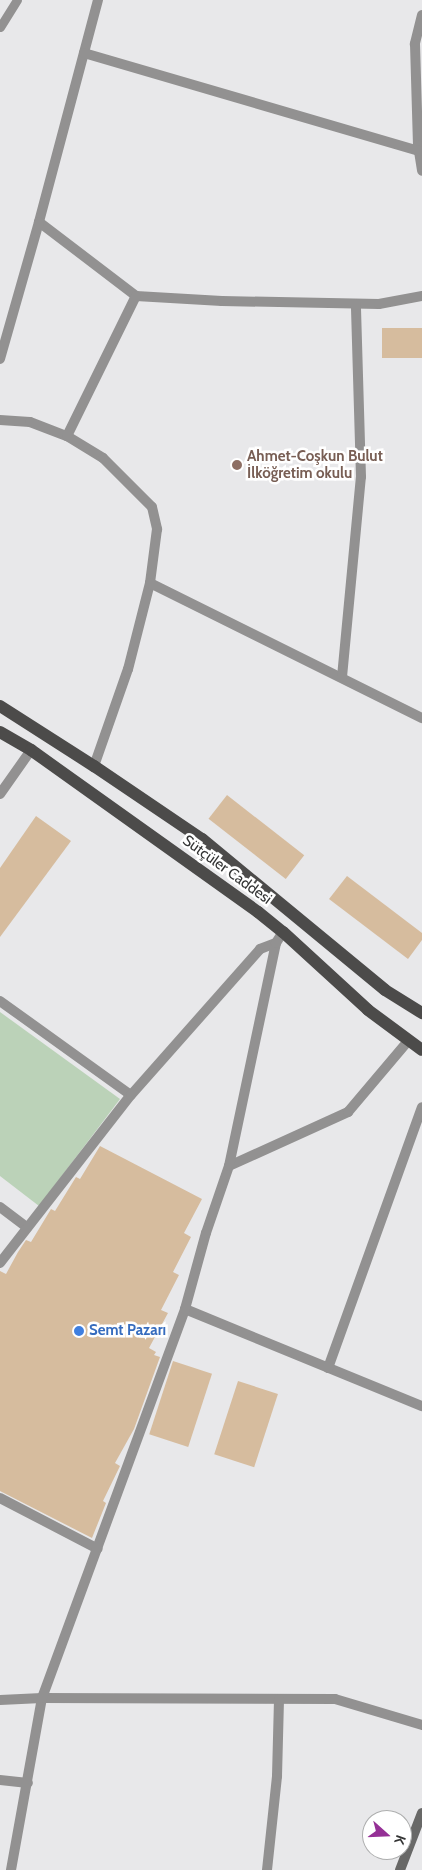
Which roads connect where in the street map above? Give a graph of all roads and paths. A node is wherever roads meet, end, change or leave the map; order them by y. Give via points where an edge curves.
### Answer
1 (17, 0) edge
2 (98, 0) edge
3 (422, 15) edge
4 (0, 27) edge
5 (84, 53) junction
6 (419, 151) junction
7 (422, 171) edge
8 (39, 222) junction
9 (136, 296) junction
10 (422, 296) edge
11 (356, 304) junction
12 (0, 359) edge
13 (0, 420) edge
14 (67, 436) junction
15 (150, 583) junction
16 (342, 677) junction
17 (0, 706) edge
18 (422, 718) edge
19 (0, 732) edge
20 (31, 750) junction
21 (94, 766) junction
22 (0, 794) edge
23 (280, 937) junction
24 (0, 1001) edge
25 (422, 1013) edge
26 (408, 1041) junction
27 (422, 1050) edge
28 (130, 1095) junction
29 (422, 1107) edge
30 (229, 1166) junction
31 (0, 1207) edge
32 (28, 1228) junction
33 (0, 1263) edge
34 (185, 1309) junction
35 (328, 1368) junction
36 (422, 1406) edge
37 (0, 1498) edge
38 (98, 1549) junction
39 (42, 1698) junction
40 (279, 1699) junction
41 (0, 1700) edge
42 (422, 1725) edge
43 (0, 1780) edge
44 (28, 1783) junction
45 (422, 1813) edge
46 (11, 1870) edge
47 (267, 1870) edge
48 (400, 1870) edge

1 - 4 lane
2 - 5 street
3 - 6 street via 415,44
5 - 6 street
5 - 8 street
6 - 7 street
8 - 9 street
8 - 12 street
9 - 11 street
9 - 14 street
10 - 11 street via 379,304
11 - 16 street via 361,477
13 - 14 street via 30,422
14 - 15 street via 103,458 152,506 157,529
15 - 16 street
15 - 21 street via 128,669
16 - 18 street
17 - 21 main road, Sütçüler Caddesi
19 - 20 main road, Sütçüler Caddesi
20 - 22 street
20 - 23 main road, Sütçüler Caddesi via 188,861
21 - 25 main road, Sütçüler Caddesi via 202,840 385,990
23 - 26 main road, Sütçüler Caddesi
23 - 28 street via 260,949
23 - 30 street
24 - 28 street
26 - 27 main road, Sütçüler Caddesi
26 - 30 street via 348,1112
28 - 32 street
29 - 35 street
30 - 34 street
31 - 32 street
32 - 33 street
34 - 35 street
34 - 38 street
35 - 36 street
37 - 38 street
38 - 39 street
39 - 40 street
39 - 41 street
39 - 44 street
40 - 42 street via 335,1699
40 - 47 street via 277,1776
43 - 44 street
44 - 46 street
45 - 48 street

